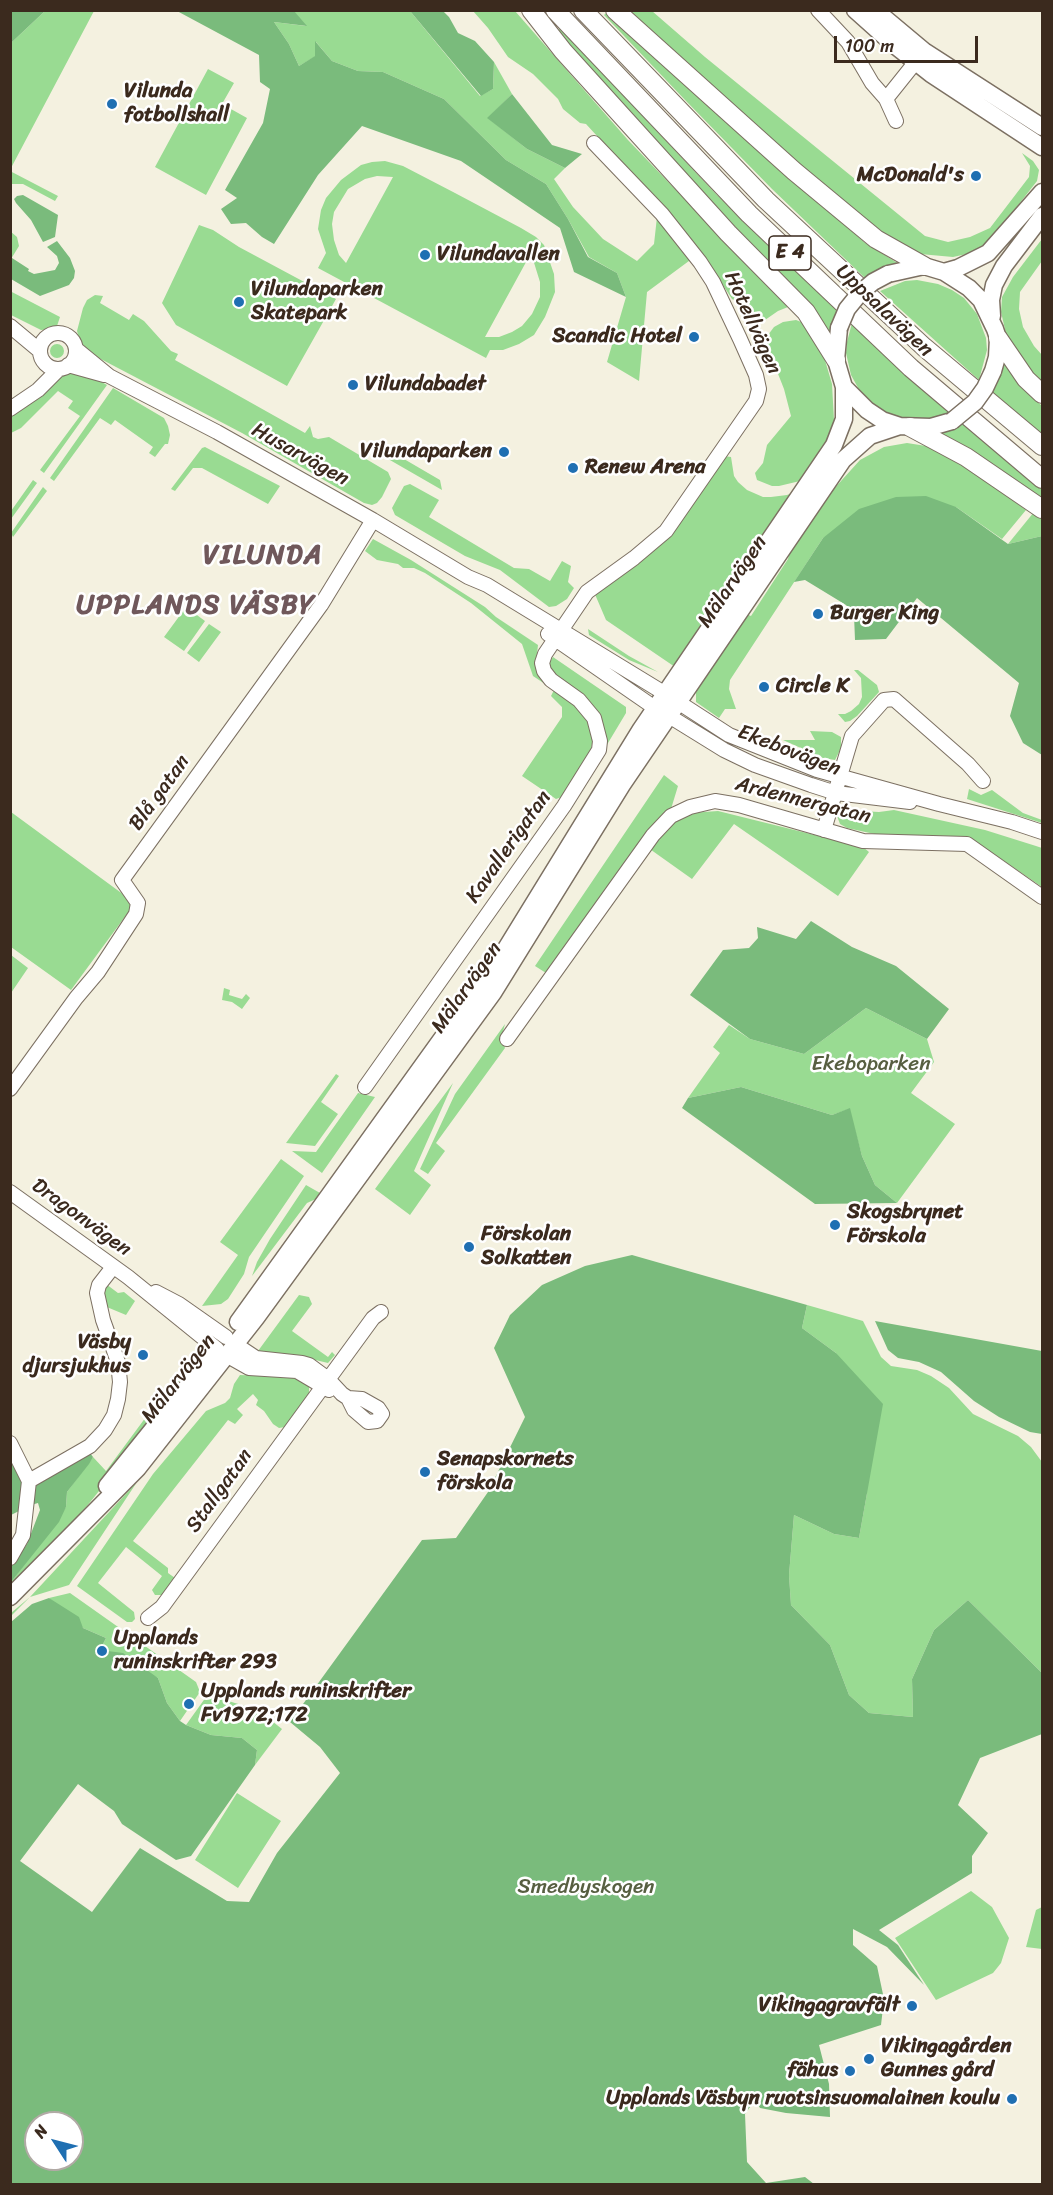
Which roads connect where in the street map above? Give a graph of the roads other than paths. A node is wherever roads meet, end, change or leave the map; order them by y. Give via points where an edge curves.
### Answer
1 (531, 10) edge
2 (555, 10) edge
3 (583, 10) edge
4 (615, 10) edge
5 (818, 10) edge
6 (855, 10) edge
7 (874, 10) edge
8 (919, 56) junction
9 (886, 99) junction
10 (896, 121) dead end
11 (1042, 127) edge
12 (1024, 135) junction
13 (594, 143) dead end
14 (1042, 147) edge
15 (1042, 158) edge
16 (1042, 187) edge
17 (1042, 192) edge
18 (1025, 212) junction
19 (1042, 216) edge
20 (924, 266) junction
21 (944, 272) junction
22 (10, 326) edge
23 (995, 330) junction
24 (46, 336) junction
25 (76, 350) junction
26 (42, 357) junction
27 (836, 360) junction
28 (64, 367) junction
29 (109, 376) junction
30 (844, 387) junction
31 (1042, 394) edge
32 (27, 397) junction
33 (10, 409) edge
34 (905, 427) junction
35 (1042, 446) edge
36 (1042, 479) edge
37 (1042, 509) edge
38 (373, 520) junction
39 (557, 634) junction
40 (667, 705) junction
41 (840, 777) junction
42 (983, 781) dead end
43 (836, 793) junction
44 (939, 804) junction
45 (824, 830) junction
46 (1042, 832) edge
47 (1042, 897) edge
48 (507, 1039) dead end
49 (365, 1087) dead end
50 (10, 1089) edge
51 (10, 1192) edge
52 (113, 1266) junction
53 (381, 1312) dead end
54 (226, 1346) junction
55 (326, 1383) junction
56 (345, 1396) dead end
57 (10, 1443) edge
58 (29, 1481) junction
59 (10, 1558) edge
60 (10, 1597) edge
61 (148, 1618) dead end

1 - 27 highway via 563,51 720,224 806,312
2 - 36 highway, Uppsalavägen / E 4 via 749,214 911,368
3 - 35 highway, Uppsalavägen / E 4 via 766,200 924,347
4 - 20 highway via 803,179 876,239
5 - 9 street via 848,42
6 - 8 main road
7 - 8 main road
8 - 9 street
8 - 11 main road
8 - 12 main road
9 - 10 street
12 - 14 main road
12 - 15 main road
13 - 39 street, Hotellvägen via 662,214 700,262 740,339 759,389 756,401 666,531 587,592
16 - 18 main road
17 - 18 main road
18 - 21 main road via 988,253
19 - 23 main road via 994,285 991,300
20 - 21 main road
20 - 27 main road, bridge via 888,274 860,293 838,328
21 - 23 main road via 981,300
22 - 24 street
22 - 26 street, Husarvägen
23 - 31 highway via 1026,379
23 - 34 main road, bridge via 997,357 975,402 952,421 930,427
24 - 25 street, Husarvägen via 65,334
24 - 26 street via 41,343
25 - 28 street
25 - 29 street, Husarvägen
26 - 28 street, Husarvägen via 51,368
26 - 32 street via 41,372
27 - 30 main road
28 - 29 street, Husarvägen
28 - 32 street
29 - 38 street, Husarvägen
30 - 34 main road via 882,420
30 - 40 main road, Mälarvägen via 844,418 834,446
32 - 33 street
34 - 37 highway via 966,457
34 - 40 main road, Mälarvägen via 870,436 843,460
38 - 39 street, Husarvägen via 487,585
38 - 50 street, Blå gatan via 321,605 122,880 138,903 136,914 98,972
39 - 40 street, Husarvägen
39 - 49 street, Kavallerigatan via 545,654 544,671 594,718 599,750 564,806
40 - 41 street, Ekebovägen via 779,756
40 - 43 street, Ekebovägen via 724,750
40 - 54 main road, Mälarvägen via 493,993
41 - 42 street via 852,736 884,700 894,699
41 - 43 street
41 - 44 street, Ekebovägen
43 - 44 street, Ekebovägen
43 - 45 street
44 - 46 street, Ekebovägen
45 - 47 street, Ardennergatan via 863,841 967,844
45 - 48 street, Ardennergatan via 715,801 671,816 653,835
51 - 52 street, Dragonvägen
52 - 54 street, Dragonvägen via 179,1304
52 - 58 street via 99,1285 97,1300 118,1362 120,1382 114,1415 90,1446
53 - 55 street, Stallgatan
54 - 55 street via 256,1358 302,1362
54 - 60 main road, Mälarvägen via 44,1564
55 - 56 street via 331,1392
55 - 61 street, Stallgatan via 162,1607
57 - 58 street
58 - 59 street via 23,1535

